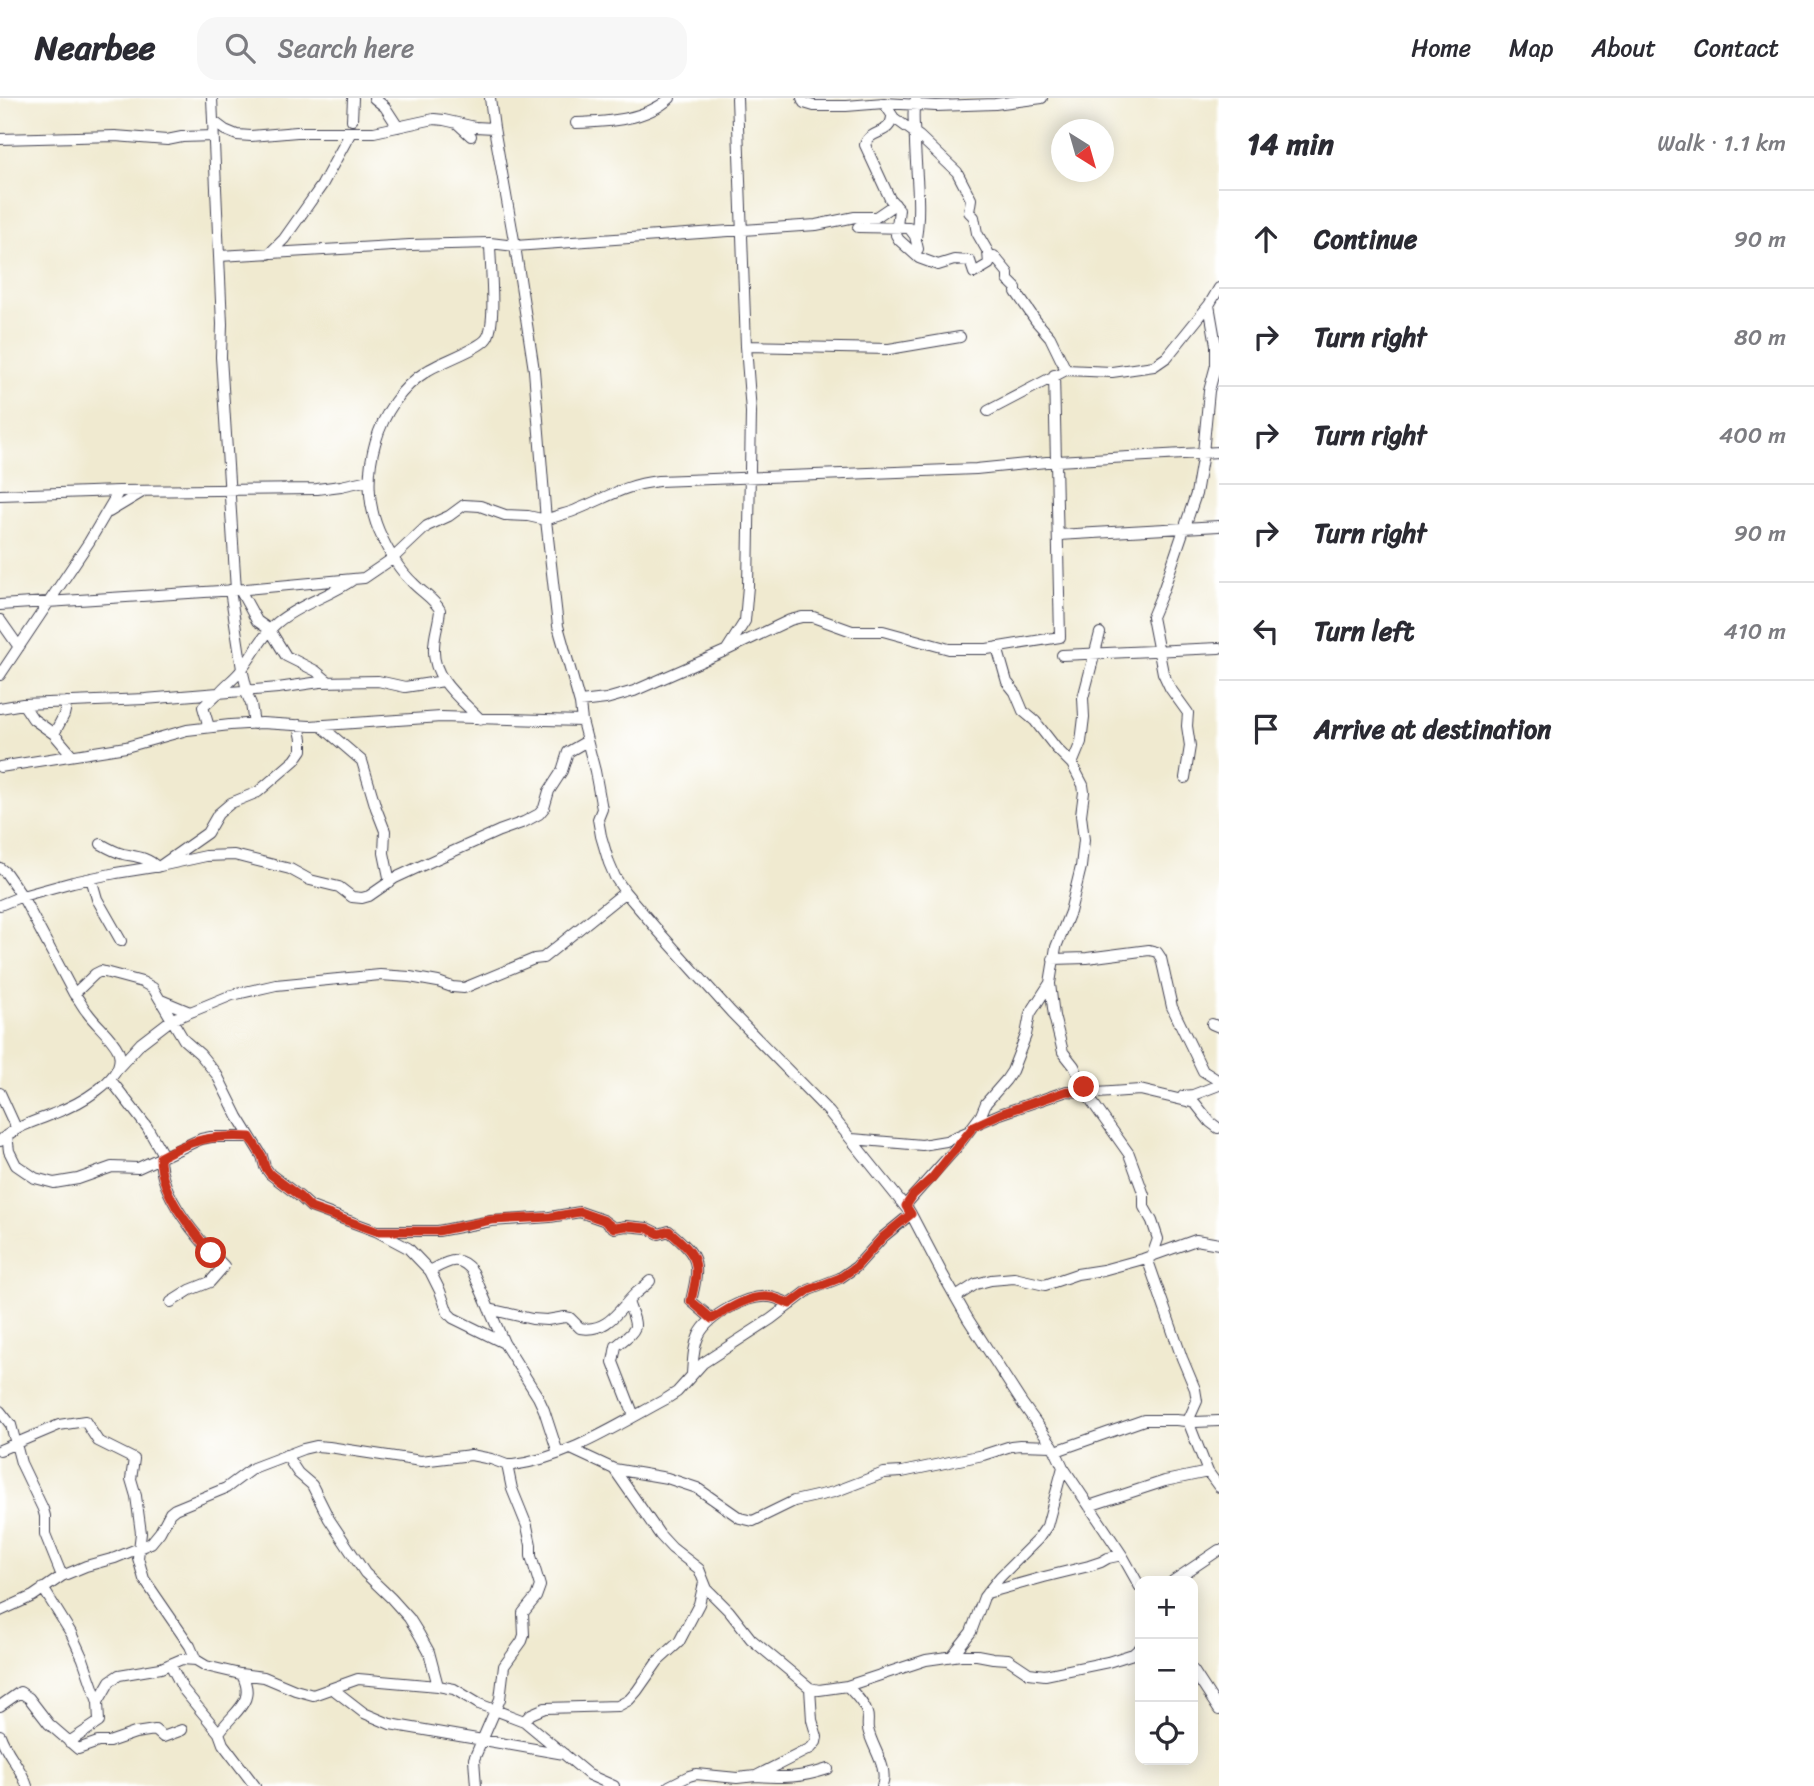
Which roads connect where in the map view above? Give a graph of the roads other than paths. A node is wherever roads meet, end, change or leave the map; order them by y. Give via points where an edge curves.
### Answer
1 (212, 98) edge
2 (374, 98) edge
3 (490, 98) edge
4 (670, 98) edge
5 (737, 98) edge
6 (802, 98) edge
7 (1042, 98) edge
8 (351, 100) edge
9 (915, 102) edge
10 (884, 103) junction
11 (892, 115) junction
12 (352, 120) dead end
13 (213, 121) junction
14 (576, 123) dead end
15 (457, 124) junction
16 (398, 127) junction
17 (494, 128) junction
18 (351, 132) junction
19 (914, 132) junction
20 (213, 136) junction
21 (471, 136) dead end
22 (0, 139) edge
23 (895, 204) junction
24 (858, 227) dead end
25 (897, 227) junction
26 (741, 232) junction
27 (489, 243) junction
28 (515, 246) junction
29 (269, 254) junction
30 (219, 256) junction
31 (989, 264) junction
32 (1219, 288) edge
33 (1209, 305) junction
34 (960, 337) dead end
35 (746, 346) junction
36 (1066, 370) junction
37 (1054, 375) junction
38 (988, 411) dead end
39 (1219, 452) edge
40 (1203, 453) junction
41 (1057, 461) junction
42 (749, 477) junction
43 (369, 480) junction
44 (228, 490) junction
45 (119, 491) junction
46 (145, 491) junction
47 (0, 495) edge
48 (106, 513) junction
49 (546, 520) junction
50 (1219, 526) edge
51 (1184, 528) junction
52 (1058, 535) junction
53 (392, 559) junction
54 (355, 579) junction
55 (235, 590) junction
56 (48, 603) junction
57 (0, 605) edge
58 (0, 620) edge
59 (270, 630) junction
60 (1100, 633) dead end
61 (19, 647) junction
62 (997, 647) junction
63 (1219, 648) edge
64 (726, 651) junction
65 (1158, 651) junction
66 (1094, 654) junction
67 (1062, 655) dead end
68 (242, 669) junction
69 (0, 675) edge
70 (444, 681) junction
71 (329, 682) junction
72 (246, 690) junction
73 (219, 693) junction
74 (66, 702) junction
75 (23, 704) junction
76 (580, 704) junction
77 (0, 708) edge
78 (204, 709) junction
79 (480, 719) junction
80 (582, 721) junction
81 (254, 724) junction
82 (299, 725) junction
83 (320, 725) junction
84 (209, 727) junction
85 (193, 729) junction
86 (55, 736) junction
87 (587, 741) junction
88 (72, 755) junction
89 (51, 758) junction
90 (1072, 764) junction
91 (0, 767) edge
92 (1185, 778) dead end
93 (101, 844) dead end
94 (159, 866) junction
95 (0, 868) edge
96 (92, 878) junction
97 (390, 882) junction
98 (625, 892) junction
99 (22, 896) junction
100 (0, 905) edge
101 (121, 941) dead end
102 (1053, 959) junction
103 (1050, 983) junction
104 (75, 994) junction
105 (161, 1000) junction
106 (190, 1012) junction
107 (171, 1020) junction
108 (118, 1068) junction
109 (110, 1079) junction
110 (1219, 1083) edge
111 (0, 1093) edge
112 (1087, 1093) junction
113 (1177, 1097) junction
114 (16, 1128) junction
115 (972, 1128) junction
116 (1218, 1128) edge
117 (250, 1137) junction
118 (3, 1138) edge
119 (852, 1139) junction
120 (162, 1156) junction
121 (911, 1214) junction
122 (376, 1231) junction
123 (1219, 1244) edge
124 (1150, 1257) junction
125 (430, 1271) junction
126 (650, 1282) dead end
127 (956, 1297) junction
128 (171, 1302) dead end
129 (628, 1302) junction
130 (790, 1304) junction
131 (489, 1309) junction
132 (712, 1319) junction
133 (504, 1343) junction
134 (692, 1374) junction
135 (0, 1411) edge
136 (634, 1416) junction
137 (1188, 1421) junction
138 (1219, 1421) edge
139 (16, 1443) junction
140 (1054, 1448) junction
141 (570, 1449) junction
142 (0, 1450) edge
143 (558, 1453) junction
144 (286, 1455) junction
145 (507, 1465) junction
146 (1063, 1467) junction
147 (614, 1469) junction
148 (1208, 1472) junction
149 (1219, 1487) edge
150 (1089, 1506) junction
151 (140, 1548) junction
152 (1219, 1550) edge
153 (1122, 1555) junction
154 (62, 1576) junction
155 (1180, 1576) edge
156 (1135, 1578) edge
157 (704, 1583) junction
158 (43, 1588) junction
159 (987, 1593) junction
160 (0, 1611) edge
161 (1135, 1652) edge
162 (952, 1656) junction
163 (196, 1660) junction
164 (170, 1664) junction
165 (242, 1675) junction
166 (1198, 1678) edge
167 (438, 1686) junction
168 (847, 1686) junction
169 (810, 1688) junction
170 (333, 1689) junction
171 (98, 1702) junction
172 (0, 1706) edge
173 (1219, 1710) edge
174 (496, 1711) junction
175 (524, 1721) junction
176 (182, 1730) dead end
177 (219, 1733) junction
178 (0, 1735) edge
179 (482, 1741) junction
180 (69, 1742) junction
181 (565, 1754) junction
182 (828, 1769) dead end
183 (756, 1776) junction
184 (27, 1786) edge
185 (255, 1786) edge
186 (476, 1786) edge
187 (614, 1786) edge
188 (668, 1786) edge
189 (882, 1786) edge

1 - 13 street
2 - 16 street
3 - 17 street
4 - 14 street via 634,117
5 - 26 street
6 - 10 street via 814,106
7 - 9 street via 936,106
8 - 12 street
9 - 10 street
9 - 19 street
10 - 11 street
11 - 19 street
11 - 23 street via 889,126 869,137 865,145
13 - 18 street via 237,135
13 - 20 street
15 - 16 street via 434,119
15 - 17 street
15 - 21 street
16 - 18 street
17 - 28 street
18 - 29 street via 322,185
19 - 25 street via 917,243 909,228
19 - 31 street via 963,181 971,199 969,212
20 - 22 street
20 - 30 street
23 - 25 street via 899,209
23 - 26 street via 872,218
24 - 25 street
25 - 31 street via 899,240 919,258 938,265 970,261 974,273
26 - 28 street
26 - 35 street
27 - 28 street
27 - 29 street
27 - 43 street via 492,318 488,337 426,371 402,391 378,436
28 - 49 street via 534,370
29 - 30 street
30 - 44 street
31 - 36 street via 994,256 1008,273 1008,280 1050,337
32 - 33 street
33 - 36 street via 1167,357 1154,366 1112,372
33 - 40 street via 1216,365
34 - 35 street via 890,349
35 - 42 street
36 - 37 street
37 - 38 street
37 - 41 street
39 - 40 street
40 - 41 street
40 - 51 street
41 - 42 street via 976,469
41 - 52 street
42 - 49 street via 644,482
42 - 64 street via 745,621
43 - 44 street via 317,489
43 - 53 street via 375,520
44 - 46 street
44 - 55 street
45 - 46 street
45 - 47 street
45 - 48 street
46 - 48 street
48 - 56 street
49 - 53 street via 464,505 427,526
49 - 76 street via 558,626
50 - 51 street
51 - 52 street
51 - 65 street via 1152,617
52 - 62 street via 1060,637
53 - 54 street via 372,574
53 - 70 street via 440,610 433,649
54 - 55 street
54 - 59 street via 286,616
55 - 56 street
55 - 59 street via 257,621
55 - 68 street
56 - 57 street
56 - 61 street
58 - 61 street
59 - 68 street
59 - 71 street via 286,656
60 - 66 street
61 - 69 street
62 - 64 street via 949,649 883,631 852,631 813,617 790,620
62 - 90 street via 1007,682 1023,711
63 - 65 street
64 - 76 street via 634,691
65 - 66 street
65 - 92 street via 1166,680 1188,713 1190,746
66 - 67 street
66 - 90 street via 1083,698 1081,742
68 - 72 street
68 - 73 street
70 - 71 street via 405,687 378,681
70 - 79 street
71 - 72 street
72 - 73 street
72 - 81 street
73 - 74 street
73 - 78 street
74 - 75 street
74 - 86 street
75 - 77 street
75 - 86 street via 33,719
76 - 80 street
78 - 84 street
78 - 85 street
79 - 80 street
79 - 83 street
80 - 87 street
81 - 82 street
81 - 84 street
82 - 83 street
82 - 94 street via 302,750 295,760 258,792 231,803 207,833
83 - 97 street via 362,761 385,831
84 - 85 street
85 - 88 street via 126,747
86 - 88 street
86 - 89 street
87 - 97 street via 568,752 539,814
87 - 98 street via 602,809 598,819 601,836
88 - 89 street
89 - 91 street
90 - 102 street via 1084,789 1083,855
93 - 94 street
94 - 96 street
94 - 97 street via 234,855 284,867 362,898
95 - 99 street
96 - 99 street
96 - 101 street via 97,899
98 - 106 street via 543,958 464,988 380,975 276,985 232,995
98 - 119 street
99 - 100 street
99 - 104 street
102 - 103 street
102 - 110 street via 1157,952 1172,1007 1203,1071
103 - 112 street via 1063,1052
103 - 115 street via 1030,1014 1012,1071
104 - 105 street via 101,971 142,982
104 - 108 street via 115,1045
105 - 106 street
105 - 107 street
106 - 107 street
107 - 108 street
107 - 117 street via 217,1075
108 - 109 street
109 - 114 street via 57,1113
109 - 120 street via 147,1127
110 - 113 street
111 - 114 street
112 - 113 street via 1140,1090
112 - 115 street via 1067,1091
112 - 124 street via 1133,1164 1144,1208 1157,1233
113 - 116 street via 1195,1103
114 - 118 street
115 - 119 street via 946,1141 922,1145
115 - 121 street via 909,1201 906,1206
117 - 120 street via 201,1139
117 - 122 street via 270,1174 311,1208
118 - 120 street via 16,1165 35,1178 54,1183 112,1167 138,1168
119 - 121 street
120 - 128 street via 160,1169 169,1193 224,1266 210,1282
121 - 127 street
121 - 130 street via 856,1267
122 - 125 street via 408,1248
122 - 132 street via 438,1231 491,1220 580,1212 614,1228 647,1228 659,1234 669,1231 697,1262 691,1301
123 - 124 street via 1196,1240
124 - 127 street via 1045,1284 1014,1278 991,1280
124 - 137 street via 1195,1389 1197,1401
125 - 131 street via 449,1261 468,1265
125 - 133 street via 453,1318
126 - 129 street
127 - 140 street
129 - 131 street via 610,1322 586,1329 570,1318 532,1319
129 - 136 street via 636,1325 616,1346 613,1362
130 - 132 street via 769,1297 752,1298
130 - 134 street
131 - 133 street
132 - 134 street via 695,1345
133 - 143 street via 538,1397
134 - 136 street via 677,1392
135 - 139 street via 11,1425
136 - 141 street
137 - 138 street
137 - 140 street via 1144,1420
137 - 148 street
139 - 142 street
139 - 151 street via 59,1425 85,1421 98,1441 134,1459 131,1479
139 - 154 street via 43,1509 45,1534
140 - 146 street
140 - 147 street via 1011,1446 884,1474 794,1501 753,1521 740,1518 698,1488
141 - 143 street
141 - 147 street
143 - 145 street
144 - 145 street via 322,1446 421,1461 471,1455
144 - 151 street via 253,1468 216,1493 174,1509 157,1537
144 - 167 street via 312,1485 365,1573 409,1618 429,1652
145 - 174 street via 540,1586 523,1613 522,1641 504,1666
146 - 150 street
146 - 159 street via 1047,1526
147 - 157 street via 660,1535 699,1569
148 - 149 street
148 - 150 street
150 - 153 street
151 - 154 street
151 - 163 street via 144,1578
152 - 155 street
153 - 156 street
153 - 159 street
154 - 158 street
157 - 169 street via 751,1639
157 - 175 street via 699,1604 679,1642 629,1700 618,1706 545,1708
158 - 160 street
158 - 171 street via 71,1633
159 - 162 street via 971,1633
161 - 162 street via 1045,1675 1029,1673 1008,1659
162 - 168 street
163 - 164 street via 182,1658
163 - 165 street
164 - 171 street via 119,1675
164 - 177 street via 183,1689
165 - 170 street via 264,1677 313,1695
165 - 177 street via 248,1692 243,1705
166 - 173 street
167 - 170 street via 358,1679
167 - 174 street via 454,1689
168 - 169 street
168 - 189 street via 867,1713 868,1730 885,1772
169 - 183 street via 817,1737 814,1745
170 - 179 street via 364,1713 390,1724
171 - 180 street via 100,1722
172 - 180 street via 20,1692
174 - 175 street
174 - 179 street
175 - 181 street
176 - 180 street via 163,1737 146,1730 78,1749
177 - 185 street
178 - 184 street
179 - 181 street
179 - 186 street via 474,1759
181 - 187 street via 589,1774
182 - 183 street via 787,1778
183 - 188 street via 696,1774

